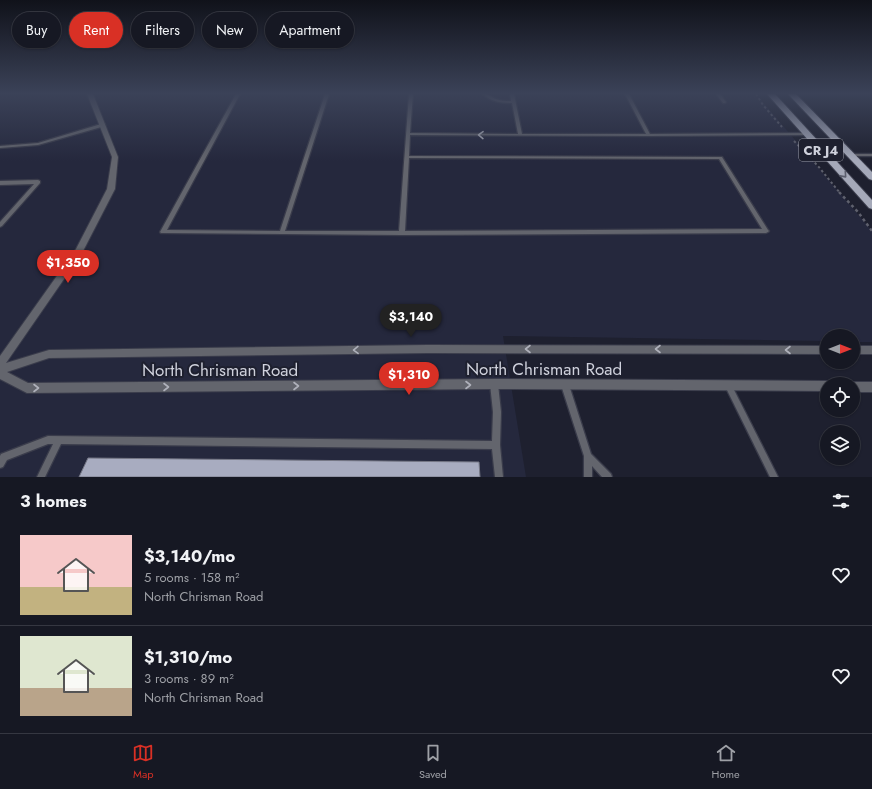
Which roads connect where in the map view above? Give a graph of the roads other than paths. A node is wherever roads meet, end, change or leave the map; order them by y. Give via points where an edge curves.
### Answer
1 (99, 116) edge
2 (226, 116) edge
3 (320, 116) edge
4 (409, 116) edge
5 (516, 116) edge
6 (639, 116) edge
7 (791, 116) edge
8 (814, 116) edge
9 (103, 125) junction
10 (408, 134) junction
11 (807, 134) junction
12 (520, 135) junction
13 (649, 135) junction
14 (0, 147) edge
15 (851, 154) junction
16 (872, 154) edge
17 (407, 157) junction
18 (872, 177) edge
19 (2, 183) edge
20 (0, 188) edge
21 (872, 206) edge
22 (0, 225) edge
23 (282, 232) junction
24 (402, 233) junction
25 (820, 350) edge
26 (860, 350) edge
27 (872, 350) edge
28 (0, 364) edge
29 (0, 370) edge
30 (0, 374) edge
31 (494, 384) junction
32 (565, 385) junction
33 (729, 386) junction
34 (820, 386) edge
35 (860, 387) edge
36 (872, 387) edge
37 (59, 440) junction
38 (496, 445) junction
39 (588, 456) junction
40 (0, 464) edge
41 (41, 477) edge
42 (499, 477) edge
43 (588, 477) edge
44 (608, 477) edge
45 (774, 477) edge

1 - 9 street
2 - 23 lane via 162,232
3 - 23 lane
4 - 10 lane
5 - 12 lane
6 - 13 lane
7 - 11 main road, CR J4
8 - 15 main road, CR J4
9 - 14 lane via 38,144
9 - 28 street via 115,157 111,189 79,251
12 -> 10 lane
10 - 17 lane
11 - 13 lane
11 -> 21 main road, CR J4
12 - 13 lane
15 - 16 lane
15 - 18 main road, CR J4
17 - 24 lane
17 - 24 lane via 720,158 766,231
19 - 20 lane
19 - 22 lane via 38,182
23 - 24 lane
25 -> 29 street, North Chrisman Road via 428,349 49,354
26 - 27 street
30 -> 31 street, North Chrisman Road via 27,388
31 - 32 street, North Chrisman Road
31 - 38 lane via 497,412
32 - 33 street, North Chrisman Road
32 - 39 lane
33 - 34 street, North Chrisman Road
33 - 45 lane
35 - 36 street
37 - 38 lane
37 - 40 lane via 48,440 4,457
37 - 41 lane
38 - 42 lane
39 - 43 lane
39 - 44 lane

